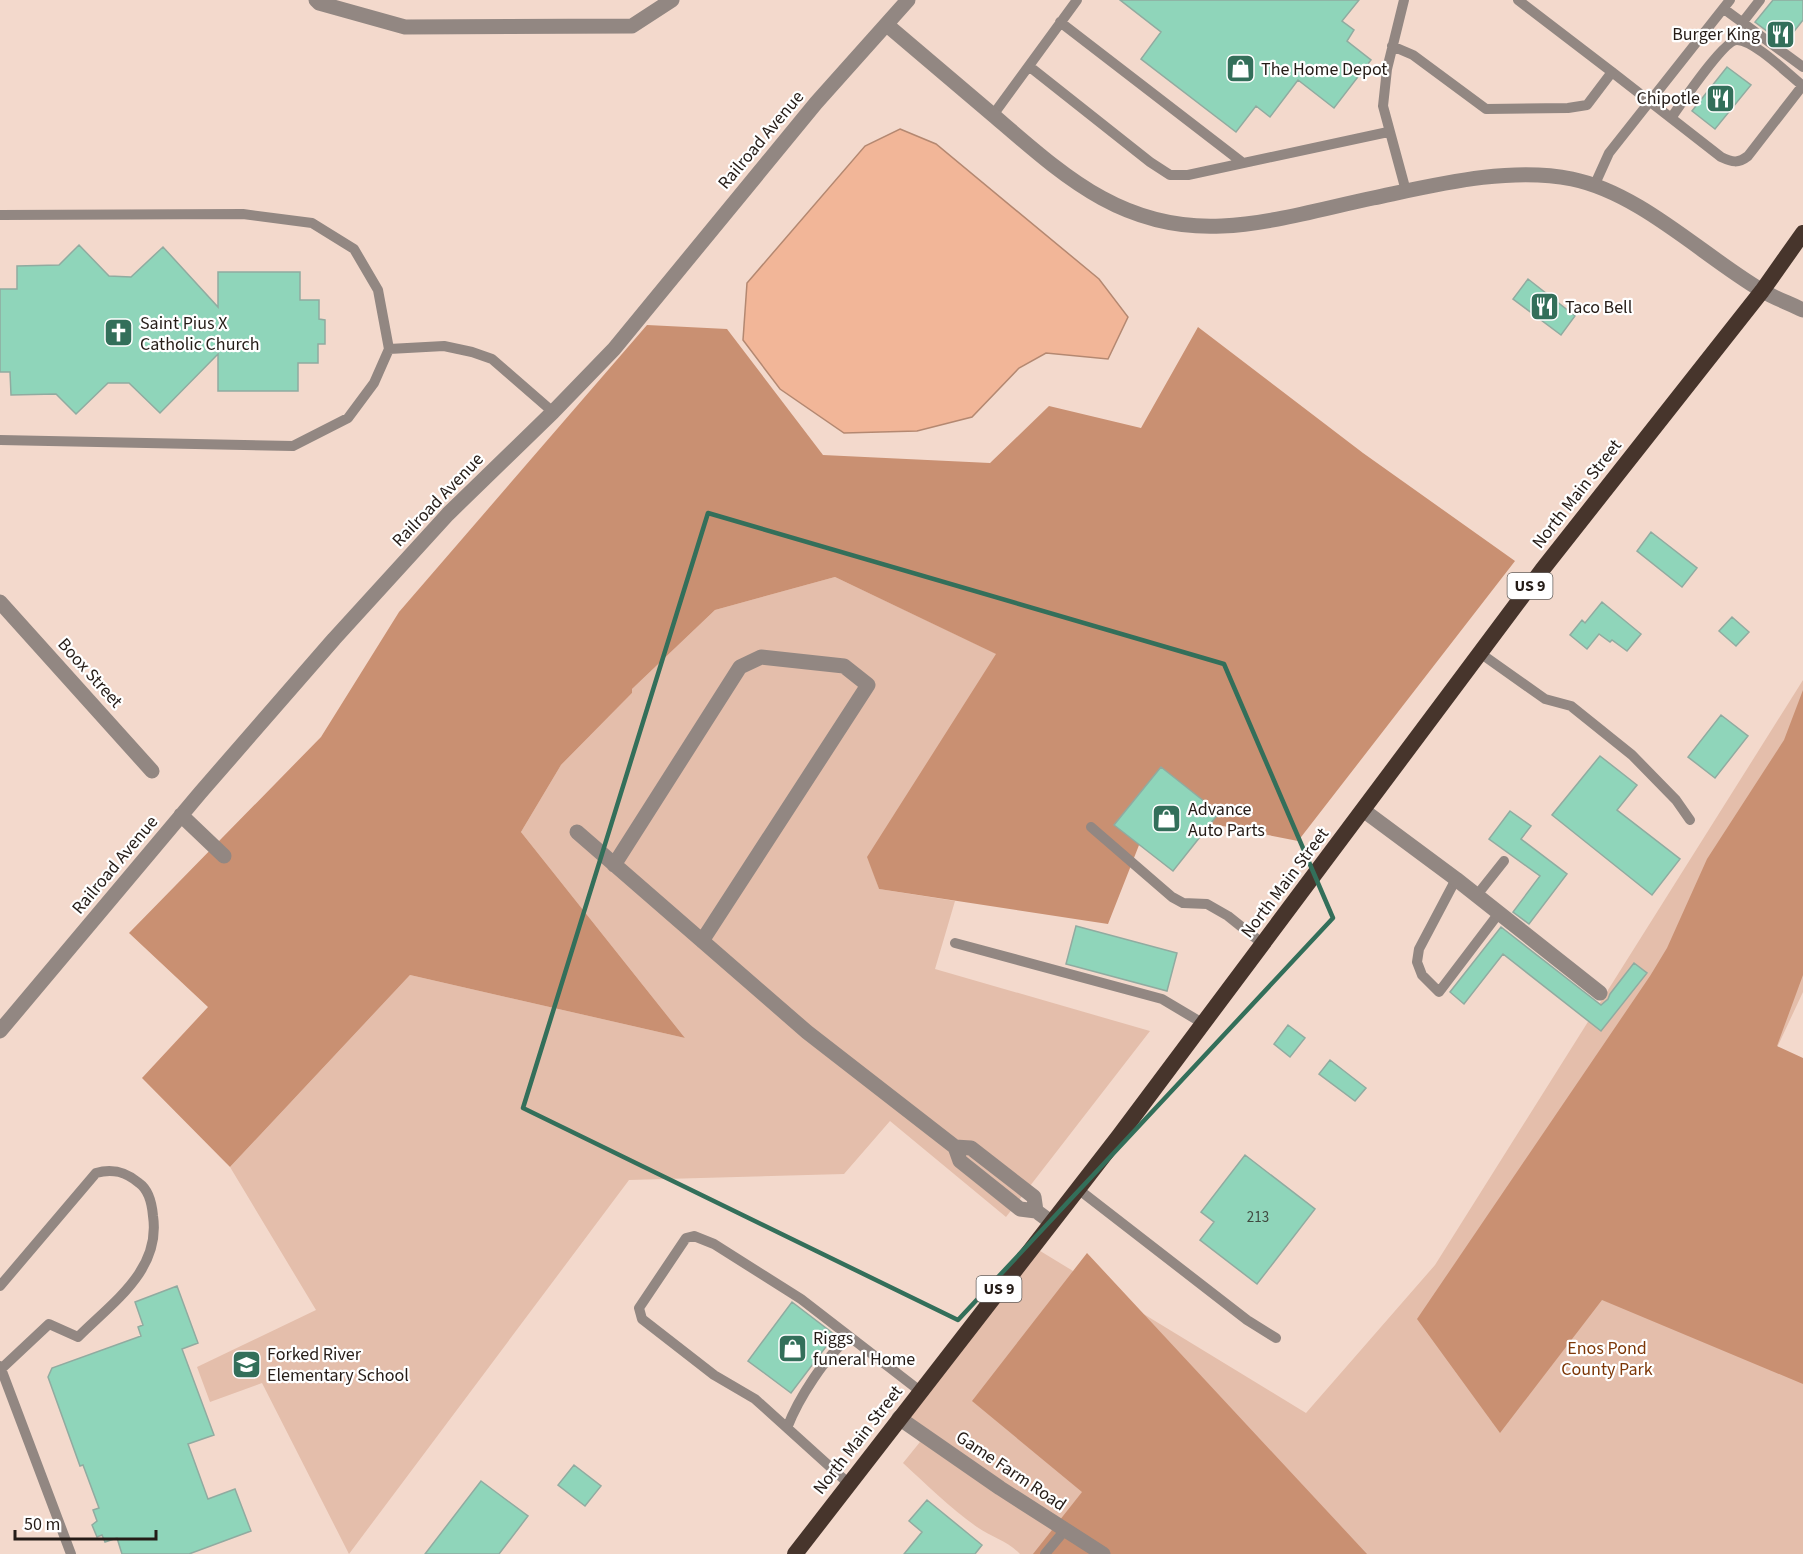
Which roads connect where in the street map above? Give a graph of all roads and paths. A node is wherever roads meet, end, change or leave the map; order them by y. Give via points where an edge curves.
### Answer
1 (316, 0) edge
2 (672, 0) edge
3 (908, 0) edge
4 (1077, 0) edge
5 (1404, 0) edge
6 (1518, 0) edge
7 (1760, 0) edge
8 (1727, 4) edge
9 (1060, 22) junction
10 (1742, 22) junction
11 (887, 25) junction
12 (1392, 46) junction
13 (1030, 67) junction
14 (1803, 67) edge
15 (1612, 72) junction
16 (1803, 86) edge
17 (1650, 102) junction
18 (993, 115) junction
19 (1671, 118) junction
20 (1388, 132) junction
21 (1243, 163) junction
22 (1595, 184) junction
23 (1406, 191) junction
24 (0, 215) edge
25 (1803, 233) edge
26 (1762, 291) junction
27 (1803, 310) edge
28 (388, 349) junction
29 (553, 412) junction
30 (0, 440) edge
31 (0, 602) edge
32 (1480, 654) junction
33 (152, 771) dead end
34 (1363, 810) junction
35 (181, 815) junction
36 (1690, 820) dead end
37 (1091, 827) dead end
38 (577, 832) dead end
39 (224, 856) dead end
40 (1504, 861) dead end
41 (614, 865) junction
42 (1456, 879) junction
43 (1477, 895) junction
44 (1499, 913) junction
45 (702, 941) junction
46 (955, 943) dead end
47 (1263, 944) junction
48 (1600, 993) dead end
49 (1204, 1024) junction
50 (0, 1031) edge
51 (1078, 1189) junction
52 (1051, 1222) junction
53 (0, 1286) edge
54 (850, 1337) junction
55 (1276, 1338) dead end
56 (1, 1368) edge
57 (920, 1391) junction
58 (899, 1419) junction
59 (787, 1428) junction
60 (849, 1483) junction
61 (1065, 1530) junction
62 (71, 1554) edge
63 (795, 1554) edge
64 (1045, 1554) edge
65 (1103, 1554) edge

1 - 2 street via 405,27 417,27 632,26
3 - 11 street, Railroad Avenue
4 - 9 lane
5 - 12 lane
6 - 15 lane
7 - 10 lane
8 - 10 lane
8 - 17 lane
9 - 13 lane
9 - 21 lane
10 - 14 lane
11 - 18 street
11 - 29 street, Railroad Avenue via 816,103 614,349
12 - 15 lane via 1413,55 1486,109 1587,105
12 - 20 lane via 1383,106
13 - 18 lane
13 - 21 lane via 1170,175
15 - 17 lane
16 - 19 lane via 1741,162 1720,157
16 - 19 lane via 1755,47 1738,40 1717,56
17 - 19 lane
17 - 22 lane via 1609,153
18 - 23 street via 1078,185 1123,209 1161,221 1249,224
20 - 21 lane
20 - 23 lane
22 - 23 street via 1521,174
22 - 26 street via 1635,205
24 - 28 lane via 243,214 312,223 354,249 378,290
25 - 26 highway, North Main Street / US 9
26 - 27 street
26 - 32 highway, North Main Street / US 9
28 - 29 lane via 444,346 492,359
28 - 30 lane via 374,383 348,418 293,446
29 - 35 street, Railroad Avenue via 448,514
31 - 33 street, Boox Street
32 - 34 highway, North Main Street / US 9
32 - 36 lane via 1545,699 1571,706 1580,713 1632,755
34 - 42 street
34 - 47 highway, North Main Street / US 9
35 - 39 street
35 - 50 street, Railroad Avenue
37 - 47 lane via 1172,897 1183,903 1207,904
38 - 41 street
40 - 43 lane
41 - 45 street
41 - 45 street via 740,668 761,657 844,666 868,685
42 - 43 street
42 - 44 lane via 1419,949 1422,975 1439,992
43 - 44 street
44 - 48 street
45 - 52 street via 807,1032 955,1148 971,1148 1034,1197 1036,1211
46 - 49 lane via 1162,999
47 - 49 highway, North Main Street / US 9
49 - 51 highway, North Main Street / US 9
51 - 52 highway, North Main Street / US 9
51 - 55 lane via 1247,1320
52 - 57 highway, North Main Street / US 9
53 - 56 lane via 96,1173 115,1170 144,1186 152,1203 154,1237 145,1267 132,1284 78,1337 49,1324
54 - 57 lane
54 - 59 lane via 829,1358 793,1412
54 - 59 lane via 801,1299 714,1244 694,1236 686,1238 639,1308 642,1319 714,1375 755,1399
56 - 62 lane
57 - 58 highway, North Main Street / US 9
58 - 60 highway, North Main Street / US 9
58 - 61 street, Game Farm Road
59 - 60 lane
60 - 63 highway, North Main Street / US 9
61 - 64 lane
61 - 65 street, Game Farm Road

